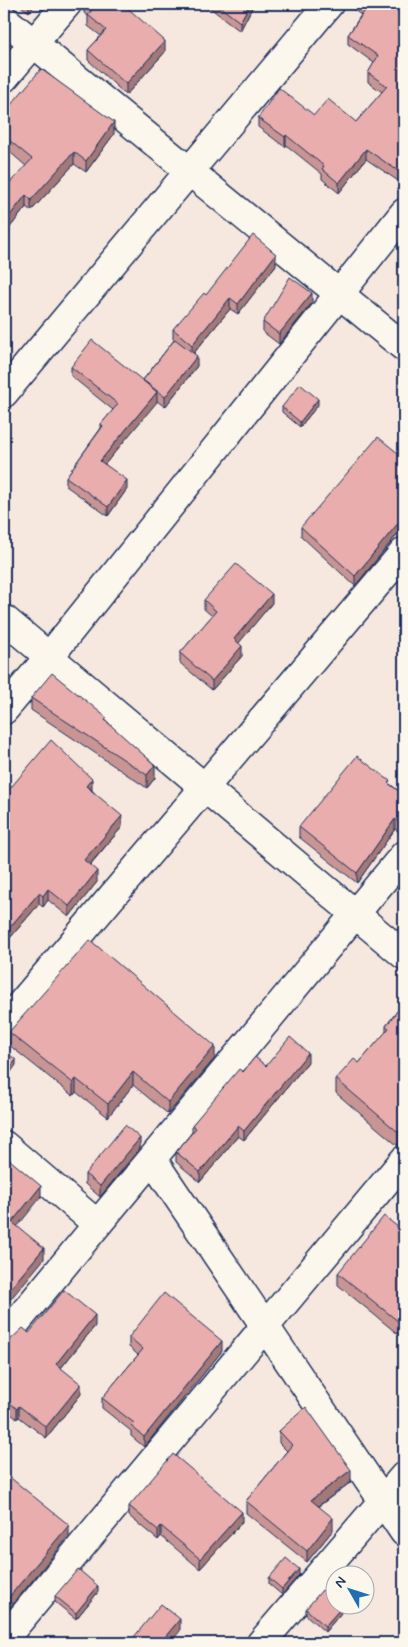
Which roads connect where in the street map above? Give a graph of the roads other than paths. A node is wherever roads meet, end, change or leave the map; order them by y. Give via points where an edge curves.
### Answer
1 (67, 4) edge
2 (329, 4) edge
3 (4, 19) edge
4 (33, 43) junction
5 (4, 78) edge
6 (189, 171) junction
7 (404, 213) edge
8 (340, 294) junction
9 (404, 347) edge
10 (4, 393) edge
11 (404, 552) edge
12 (4, 619) edge
13 (49, 657) junction
14 (4, 710) edge
15 (204, 788) junction
16 (404, 856) edge
17 (355, 914) junction
18 (404, 955) edge
19 (4, 1024) edge
20 (4, 1145) edge
21 (152, 1159) junction
22 (404, 1160) edge
23 (97, 1224) junction
24 (265, 1327) junction
25 (4, 1337) edge
26 (404, 1476) edge
27 (383, 1501) junction
28 (404, 1532) edge
29 (4, 1639) edge
30 (261, 1643) edge

1 - 4 street
2 - 6 street
3 - 4 street
4 - 5 street
4 - 6 street
6 - 8 street
6 - 10 street
7 - 8 street
8 - 9 street
8 - 13 street
11 - 15 street
12 - 13 street
13 - 14 street
13 - 15 street
15 - 17 street
15 - 19 street
16 - 17 street
17 - 18 street
17 - 21 street
20 - 23 street
21 - 23 street
21 - 24 street
22 - 24 street
23 - 25 street
24 - 27 street
24 - 29 street
26 - 27 street
27 - 28 street
27 - 30 street

